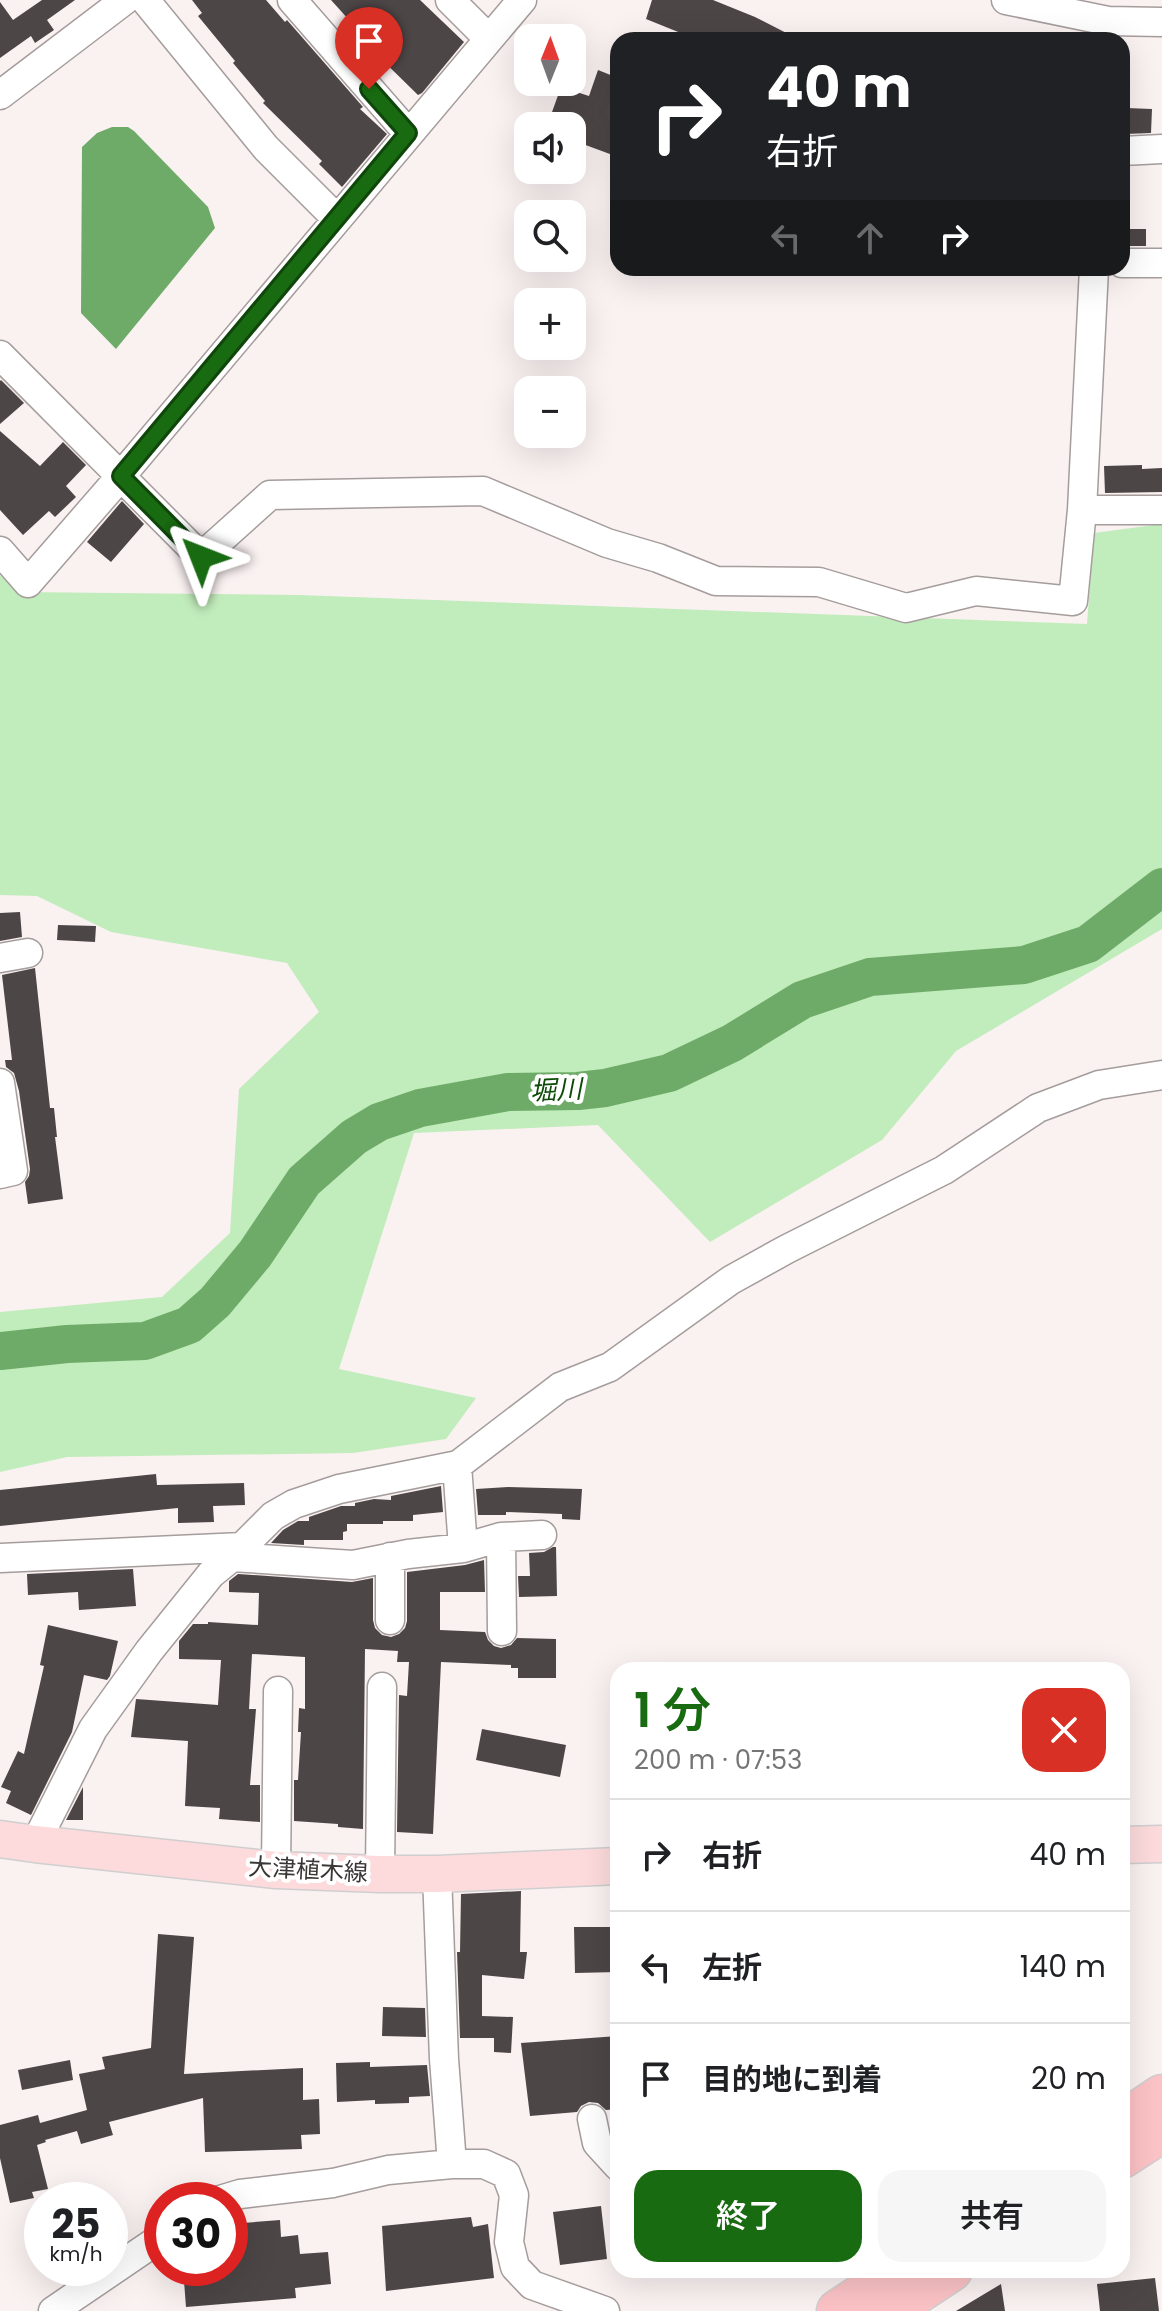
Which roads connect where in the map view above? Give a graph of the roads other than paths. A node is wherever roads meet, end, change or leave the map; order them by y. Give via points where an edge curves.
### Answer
1 (125, 0) edge
2 (145, 0) edge
3 (292, 0) edge
4 (450, 0) edge
5 (522, 0) edge
6 (1006, 0) edge
7 (1162, 22) edge
8 (1108, 30) edge
9 (489, 39) junction
10 (0, 95) edge
11 (408, 133) junction
12 (1162, 149) edge
13 (1130, 151) edge
14 (337, 219) junction
15 (1130, 263) edge
16 (1162, 263) edge
17 (1094, 276) edge
18 (0, 355) edge
19 (121, 476) junction
20 (1082, 510) junction
21 (1162, 510) edge
22 (0, 551) edge
23 (28, 953) dead end
24 (0, 958) edge
25 (1162, 1075) edge
26 (0, 1083) edge
27 (0, 1174) edge
28 (457, 1465) junction
29 (542, 1535) dead end
30 (501, 1537) junction
31 (463, 1548) junction
32 (237, 1552) junction
33 (390, 1557) junction
34 (0, 1558) edge
35 (390, 1620) dead end
36 (502, 1631) dead end
37 (382, 1687) dead end
38 (278, 1691) dead end
39 (0, 1839) edge
40 (35, 1844) junction
41 (1162, 1844) edge
42 (1130, 1845) edge
43 (610, 1866) edge
44 (276, 1870) junction
45 (380, 1874) junction
46 (437, 1874) junction
47 (1162, 2096) edge
48 (1130, 2118) edge
49 (592, 2119) dead end
50 (1162, 2131) edge
51 (1130, 2152) edge
52 (610, 2157) edge
53 (452, 2164) junction
54 (248, 2193) edge
55 (144, 2249) edge
56 (888, 2278) edge
57 (939, 2278) edge
58 (53, 2311) edge
59 (605, 2311) edge
60 (838, 2311) edge
61 (889, 2311) edge

1 - 10 street
2 - 14 street via 266,148
3 - 11 street
4 - 9 street
5 - 9 street
6 - 8 street
7 - 8 street
9 - 11 street
11 - 14 street
12 - 13 street
14 - 19 street
15 - 16 street
17 - 20 street
18 - 19 street
19 - 20 street via 201,557 270,495 483,491 716,581 819,582 906,608 976,591 1073,601
19 - 22 street via 28,583
20 - 21 street
23 - 24 street
25 - 28 street via 1099,1085 1038,1108 944,1170 731,1280 610,1367 560,1387
26 - 27 street via 13,1171
28 - 31 street
28 - 32 street via 339,1489 294,1504 273,1516
29 - 30 street
30 - 31 street
30 - 36 street
31 - 33 street
32 - 33 street via 353,1565
32 - 34 street
32 - 40 street via 175,1618 93,1729
33 - 35 street
37 - 45 street
38 - 44 street
39 - 40 main road, 大津植木線
40 - 44 main road, 大津植木線
41 - 42 main road
43 - 46 main road, 大津植木線
44 - 45 main road, 大津植木線
45 - 46 main road, 大津植木線
46 - 53 street
47 - 48 highway
49 - 52 street via 597,2143
50 - 51 highway
53 - 54 street
53 - 59 street via 484,2164 506,2174 514,2195 509,2242 515,2267 532,2285
55 - 58 street
56 - 60 highway
57 - 61 highway

